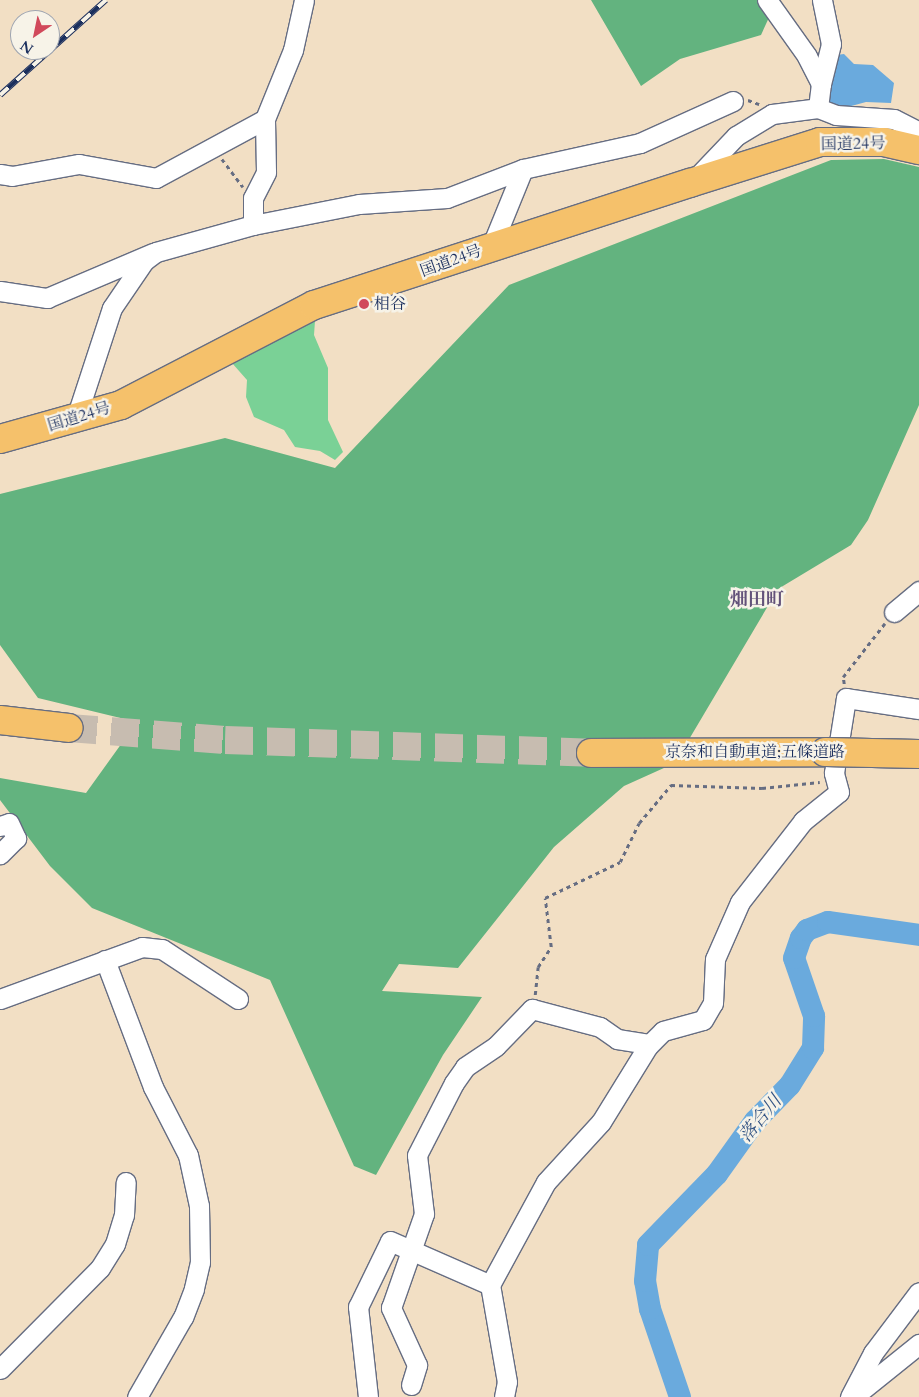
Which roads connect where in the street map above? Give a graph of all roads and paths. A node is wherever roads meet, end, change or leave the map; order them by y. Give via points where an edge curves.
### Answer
1 (304, 0) edge
2 (767, 0) edge
3 (822, 0) edge
4 (821, 84) junction
5 (734, 101) dead end
6 (818, 108) junction
7 (265, 119) junction
8 (919, 132) edge
9 (214, 148) junction
10 (919, 150) edge
11 (523, 169) junction
12 (0, 174) edge
13 (690, 183) junction
14 (253, 198) junction
15 (253, 225) junction
16 (492, 245) junction
17 (156, 252) junction
18 (0, 291) edge
19 (75, 420) junction
20 (0, 439) edge
21 (919, 591) edge
22 (894, 612) joint
23 (846, 698) junction
24 (919, 708) edge
25 (0, 720) edge
26 (69, 728) tunnel mouth
27 (591, 753) tunnel mouth
28 (919, 754) edge
29 (830, 762) junction
30 (0, 826) edge
31 (0, 854) edge
32 (105, 960) junction
33 (0, 999) edge
34 (238, 999) dead end
35 (532, 1009) junction
36 (649, 1044) junction
37 (126, 1182) dead end
38 (411, 1250) junction
39 (490, 1285) junction
40 (919, 1292) edge
41 (919, 1344) edge
42 (0, 1369) edge
43 (411, 1384) dead end
44 (137, 1397) edge
45 (368, 1397) edge
46 (504, 1397) edge
47 (852, 1397) edge

1 - 7 street via 293,50
2 - 4 street via 807,56
3 - 4 street via 831,44
4 - 6 street
5 - 11 street via 640,143
6 - 8 street via 836,115 894,119
6 - 13 street via 772,114 736,136
7 - 9 street
7 - 14 street via 266,172
9 - 12 street via 206,148 156,178 79,164 12,176
9 - 14 path
10 - 13 highway, 国道24号 via 884,142 820,142
11 - 15 street via 447,198 359,204
11 - 16 street
13 - 16 highway, 国道24号
14 - 15 street
15 - 17 street
16 - 19 highway, 国道24号 via 314,305 192,372
17 - 18 street via 143,253 92,282 47,298
17 - 19 street via 144,261 112,308
19 - 20 highway, 国道24号
21 - 22 street
22 - 23 path via 843,677
23 - 24 street
23 - 29 street
25 - 26 highway
27 - 29 highway, 京奈和自動車道;五條道路
28 - 29 highway, 京奈和自動車道;五條道路, bridge
29 - 35 path via 815,785 670,785 639,822 620,862 545,898 551,947 538,967
29 - 36 street via 839,792 803,821 740,902 715,959 713,1003 703,1020 663,1031
30 - 31 street via 9,823 16,838
32 - 33 street
32 - 34 street via 142,947 162,949
32 - 44 street via 153,1087 188,1155 199,1206 200,1262 194,1289 166,1350
35 - 36 street via 600,1027 617,1039
35 - 38 street via 496,1046 465,1067 417,1155 424,1214
36 - 39 street via 601,1122 546,1182
37 - 42 street via 121,1225 100,1268
38 - 39 street
38 - 43 street via 391,1308 417,1365
38 - 45 street via 390,1241 358,1307
39 - 46 street via 507,1382
40 - 47 street via 873,1352
41 - 47 street

